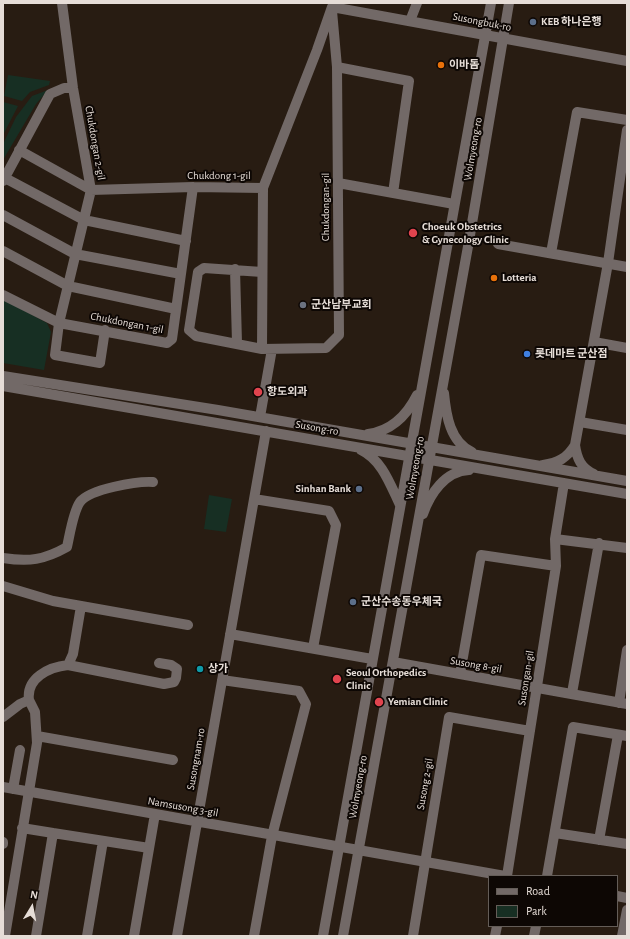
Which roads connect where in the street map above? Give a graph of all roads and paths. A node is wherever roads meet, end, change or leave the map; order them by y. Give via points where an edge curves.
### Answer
1 (62, 3) edge
2 (417, 3) edge
3 (491, 3) edge
4 (509, 3) edge
5 (332, 5) edge
6 (410, 21) junction
7 (486, 35) junction
8 (503, 39) junction
9 (317, 50) junction
10 (336, 51) junction
11 (627, 62) edge
12 (337, 67) junction
13 (73, 88) junction
14 (627, 120) edge
15 (627, 130) edge
16 (18, 150) junction
17 (4, 179) edge
18 (338, 183) junction
19 (193, 187) junction
20 (263, 188) junction
21 (91, 190) junction
22 (393, 193) junction
23 (454, 204) junction
24 (3, 215) edge
25 (84, 220) junction
26 (186, 241) junction
27 (498, 244) dead end
28 (3, 252) edge
29 (551, 253) junction
30 (75, 254) junction
31 (608, 264) junction
32 (627, 267) edge
33 (236, 269) junction
34 (262, 272) junction
35 (181, 274) junction
36 (68, 286) junction
37 (3, 295) edge
38 (176, 309) junction
39 (59, 323) junction
40 (105, 330) junction
41 (594, 342) junction
42 (237, 344) junction
43 (627, 348) edge
44 (267, 349) junction
45 (3, 376) edge
46 (443, 379) junction
47 (422, 384) junction
48 (3, 386) edge
49 (260, 417) junction
50 (580, 422) junction
51 (627, 430) edge
52 (266, 431) junction
53 (361, 435) junction
54 (410, 444) junction
55 (575, 446) junction
56 (355, 447) junction
57 (430, 447) junction
58 (408, 457) junction
59 (486, 457) junction
60 (428, 460) junction
61 (536, 466) junction
62 (482, 470) junction
63 (599, 477) junction
64 (627, 481) edge
65 (153, 482) dead end
66 (564, 483) junction
67 (627, 494) edge
68 (254, 499) junction
69 (400, 504) junction
70 (416, 531) junction
71 (555, 539) junction
72 (599, 543) junction
73 (627, 548) edge
74 (3, 558) edge
75 (556, 566) junction
76 (3, 586) edge
77 (81, 606) junction
78 (188, 625) dead end
79 (230, 634) junction
80 (313, 648) junction
81 (627, 650) edge
82 (372, 658) junction
83 (393, 662) junction
84 (159, 663) dead end
85 (68, 665) junction
86 (460, 674) junction
87 (222, 680) junction
88 (536, 688) junction
89 (572, 693) junction
90 (29, 700) junction
91 (623, 703) edge
92 (3, 717) edge
93 (530, 731) junction
94 (622, 735) edge
95 (37, 736) junction
96 (20, 750) dead end
97 (173, 760) dead end
98 (8, 788) edge
99 (28, 792) junction
100 (155, 814) junction
101 (197, 821) junction
102 (22, 828) junction
103 (53, 833) junction
104 (555, 833) junction
105 (272, 836) junction
106 (599, 840) junction
107 (103, 841) junction
108 (627, 844) edge
109 (338, 846) junction
110 (149, 848) junction
111 (359, 850) junction
112 (424, 861) junction
113 (501, 875) edge
114 (506, 875) edge
115 (547, 875) edge
116 (627, 910) edge
117 (5, 936) edge
118 (36, 936) edge
119 (87, 936) edge
120 (134, 936) edge
121 (176, 936) edge
122 (254, 936) edge
123 (323, 936) edge
124 (343, 936) edge
125 (413, 936) edge
126 (622, 936) edge

1 - 13 street, Chukdongan 2-gil
2 - 6 street
3 - 7 street, Wolmyeong-ro
4 - 8 street, Wolmyeong-ro
5 - 6 street, Susongbuk-ro
5 - 9 street
5 - 10 street, Chukdongan-gil
6 - 7 street, Susongbuk-ro
7 - 8 street, Susongbuk-ro
7 - 23 street, Wolmyeong-ro
8 - 11 street, Susongbuk-ro
8 - 46 street, Wolmyeong-ro
9 - 10 street
9 - 20 street
10 - 12 street, Chukdongan-gil
12 - 18 street, Chukdongan-gil
12 - 22 street via 409,81
13 - 16 street via 64,88 50,94
13 - 21 street, Chukdongan 2-gil
14 - 29 street via 577,112
15 - 31 street
16 - 17 street
16 - 21 street
17 - 25 street
18 - 22 street
18 - 44 street, Chukdongan-gil via 338,335 326,348
19 - 20 street, Chukdong 1-gil
19 - 21 street, Chukdong 1-gil
19 - 26 street, Chukdongan 1-gil
20 - 34 street, Chukdong 1-gil
21 - 25 street, Chukdongan 2-gil
22 - 23 street
23 - 47 street, Wolmyeong-ro
24 - 30 street
25 - 26 street
25 - 30 street, Chukdongan 2-gil
26 - 35 street, Chukdongan 1-gil
27 - 29 street
28 - 36 street
29 - 31 street
30 - 35 street
30 - 36 street, Chukdongan 2-gil
31 - 32 street
31 - 41 street
33 - 34 street
33 - 42 street
33 - 42 street, Chukdongan-gil via 204,268 198,272 189,330 196,336
34 - 44 street
35 - 38 street, Chukdongan 1-gil
36 - 38 street
36 - 39 street, Chukdongan 2-gil
37 - 39 street, Chukdongan 1-gil
38 - 40 street, Chukdongan 1-gil via 172,339 167,343
39 - 40 street, Chukdongan 1-gil
39 - 40 street, Chukdongan 2-gil via 55,355 100,363
41 - 43 street
41 - 50 street
42 - 44 street, Chukdongan-gil
44 - 49 street
45 - 49 street, Susong-ro
46 - 57 street, Wolmyeong-ro
46 - 59 street via 447,414 453,435 466,449
47 - 53 street via 413,404 397,422 378,432
47 - 54 street, Wolmyeong-ro
48 - 52 street, Susong-ro
49 - 53 street, Susong-ro
50 - 51 street
50 - 55 street
52 - 56 street, Susong-ro
52 - 68 street, Susongnam-ro
53 - 54 street, Susong-ro
54 - 57 street, Susong-ro
54 - 58 street, Wolmyeong-ro
55 - 61 street via 562,460
55 - 63 street via 579,462 584,469
56 - 58 street, Susong-ro
56 - 69 street via 374,459 383,469
57 - 59 street, Susong-ro
57 - 60 street, Wolmyeong-ro
58 - 60 street, Susong-ro
58 - 69 street, Wolmyeong-ro
59 - 61 street, Susong-ro
60 - 62 street, Susong-ro
60 - 70 street, Wolmyeong-ro
61 - 63 street, Susong-ro
62 - 66 street, Susong-ro
62 - 70 street via 458,471 444,481 430,499
63 - 64 street, Susong-ro
65 - 74 street via 126,484 81,500 76,509 67,547 55,554 43,559
66 - 67 street, Susong-ro
66 - 71 street, Susongan-gil
68 - 79 street, Susongnam-ro
68 - 80 street via 329,511 336,524
69 - 82 street, Wolmyeong-ro
70 - 83 street, Wolmyeong-ro
71 - 72 street
71 - 75 street, Susongan-gil
72 - 73 street
72 - 89 street
75 - 86 street via 481,555
75 - 88 street, Susongan-gil
76 - 77 street via 48,600
77 - 78 street
77 - 85 street via 73,654
79 - 80 street
79 - 87 street, Susongnam-ro
80 - 82 street
81 - 91 street
82 - 109 street, Wolmyeong-ro
83 - 86 street, Susong 8-gil
83 - 111 street, Wolmyeong-ro
84 - 85 street via 171,665 176,669 174,682 164,684
85 - 90 street via 48,670 36,678 30,687
86 - 88 street, Susong 8-gil
87 - 101 street, Susongnam-ro
87 - 105 street via 300,691 306,704
88 - 89 street, Susong 8-gil
88 - 93 street, Susongan-gil
89 - 91 street, Susong 8-gil
90 - 92 street
90 - 95 street via 35,712
93 - 112 street, Susong 2-gil via 449,717
93 - 114 street, Susongan-gil
94 - 104 street via 573,727
94 - 106 street
95 - 97 street
95 - 99 street
96 - 98 street
98 - 99 street, Namsusong 3-gil
99 - 100 street, Namsusong 3-gil
99 - 102 street
100 - 101 street, Namsusong 3-gil
100 - 110 street
101 - 105 street, Namsusong 3-gil
101 - 121 street, Susongnam-ro
102 - 103 street
102 - 117 street
103 - 107 street
103 - 118 street
104 - 106 street
104 - 115 street
105 - 109 street, Namsusong 3-gil
105 - 122 street
106 - 108 street
107 - 110 street
107 - 119 street
109 - 111 street, Namsusong 3-gil
109 - 123 street, Wolmyeong-ro
110 - 120 street
111 - 112 street, Namsusong 3-gil
111 - 124 street, Wolmyeong-ro
112 - 113 street, Namsusong 3-gil
112 - 125 street, Susong 2-gil
116 - 126 street

